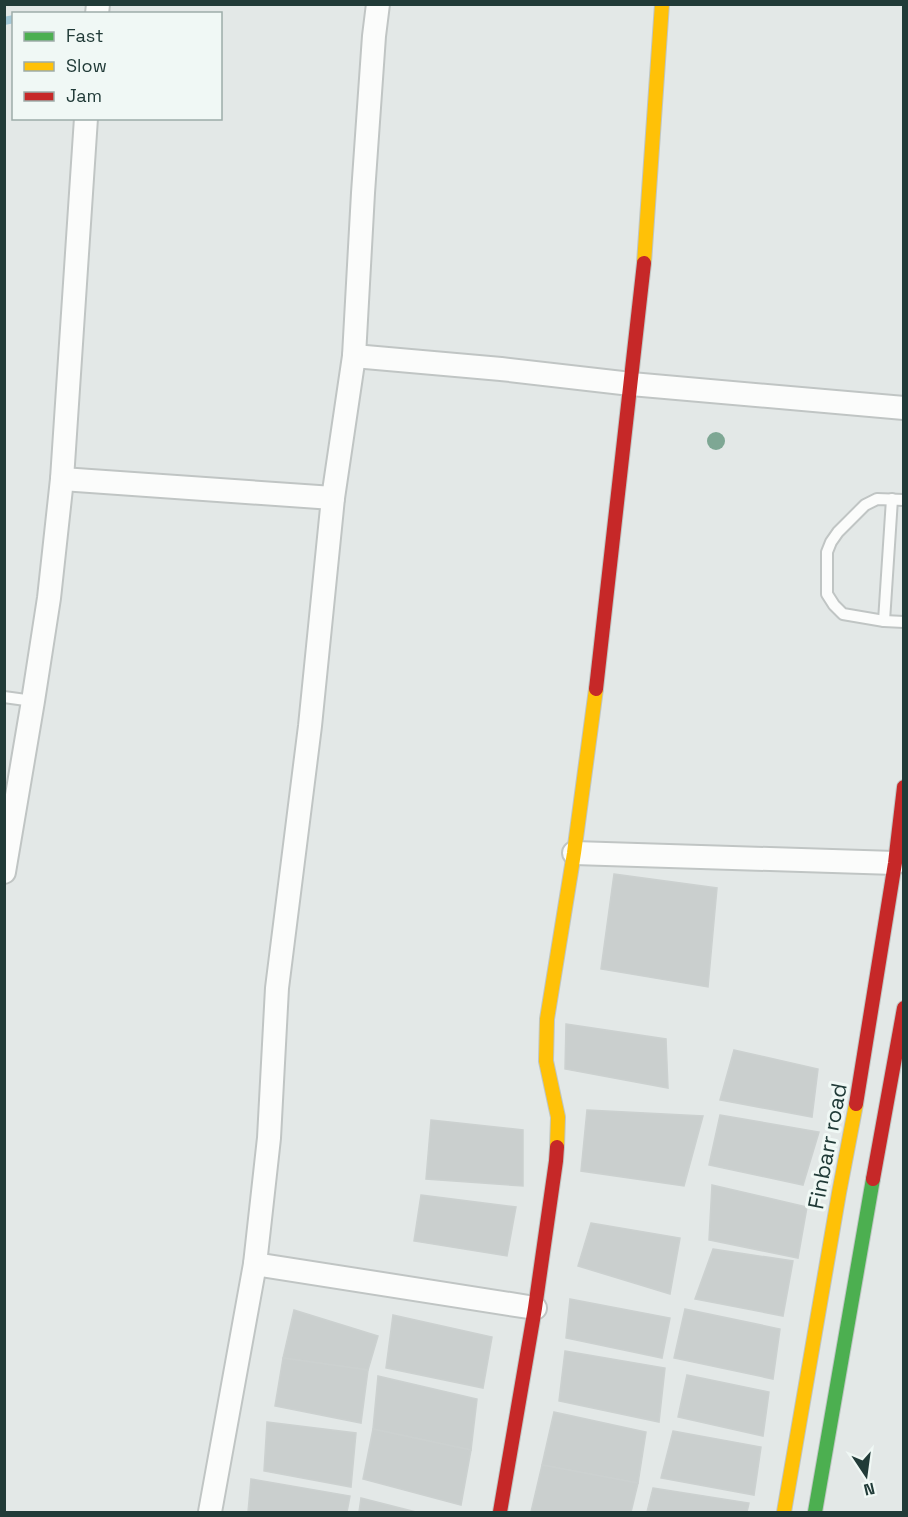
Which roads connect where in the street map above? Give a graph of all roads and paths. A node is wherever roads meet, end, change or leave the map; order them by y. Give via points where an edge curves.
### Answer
1 (378, 4) edge
2 (662, 4) edge
3 (86, 120) edge
4 (354, 356) junction
5 (631, 384) junction
6 (903, 408) edge
7 (62, 479) junction
8 (333, 498) junction
9 (898, 499) edge
10 (884, 621) junction
11 (903, 622) edge
12 (4, 697) edge
13 (33, 701) junction
14 (903, 787) edge
15 (574, 853) junction
16 (895, 863) junction
17 (4, 872) edge
18 (903, 1008) edge
19 (876, 1082) junction
20 (255, 1264) junction
21 (535, 1308) junction
22 (210, 1512) edge
23 (500, 1512) edge
24 (784, 1512) edge
25 (815, 1512) edge

1 - 4 street
2 - 5 street via 643,279
3 - 7 street
4 - 5 street
4 - 8 street
5 - 6 street
5 - 15 street
7 - 8 street
7 - 13 street
8 - 20 street via 310,726 277,988 269,1138
9 - 10 lane
9 - 10 lane via 877,499 865,506 838,532 827,552 827,594 834,605 843,614
10 - 11 lane
12 - 13 lane
13 - 17 street
14 - 16 street, Finbarr road
15 - 16 street
15 - 21 street via 547,1019 546,1061 558,1117 556,1161
16 - 19 street, Finbarr road
18 - 19 street, Finbarr road
19 - 24 street, Finbarr road via 839,1193
19 - 25 street, Finbarr road via 869,1202
20 - 21 street
20 - 22 street
21 - 23 street

